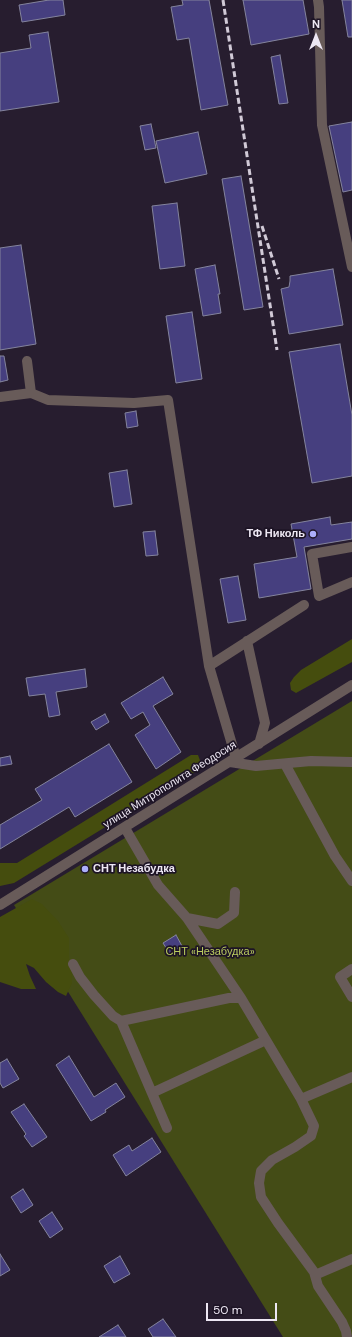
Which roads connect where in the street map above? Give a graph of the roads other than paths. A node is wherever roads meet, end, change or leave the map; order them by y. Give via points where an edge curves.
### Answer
1 (318, 0) edge
2 (352, 267) edge
3 (27, 361) dead end
4 (31, 393) junction
5 (0, 397) edge
6 (352, 547) edge
7 (352, 582) edge
8 (304, 605) dead end
9 (247, 641) junction
10 (209, 666) junction
11 (352, 685) edge
12 (259, 744) junction
13 (233, 760) junction
14 (352, 762) edge
15 (285, 764) junction
16 (125, 828) junction
17 (352, 881) edge
18 (235, 892) dead end
19 (0, 905) edge
20 (187, 918) junction
21 (73, 964) dead end
22 (352, 969) edge
23 (352, 997) edge
24 (241, 998) junction
25 (121, 1021) junction
26 (266, 1040) junction
27 (352, 1077) edge
28 (152, 1092) junction
29 (301, 1099) junction
30 (167, 1128) dead end
31 (352, 1259) edge
32 (315, 1275) junction
33 (347, 1337) edge

1 - 2 street via 322,125
3 - 4 street
4 - 5 street
4 - 10 street via 48,400 134,403 168,400
6 - 7 street via 312,554 319,596
8 - 9 street
9 - 10 street
9 - 12 street via 265,723
10 - 13 street
11 - 12 street, улица Митрополита Феодосия
12 - 13 street, улица Митрополита Феодосия
13 - 15 street via 256,766
13 - 16 street, улица Митрополита Феодосия
14 - 15 street via 311,761
15 - 17 street via 335,856
16 - 19 street, улица Митрополита Феодосия
16 - 20 street via 158,885
18 - 20 street via 234,913 218,924
20 - 24 street
21 - 25 street via 94,995
22 - 23 street via 340,977
24 - 25 street via 229,998
24 - 26 street
25 - 28 street
26 - 28 street
26 - 29 street
27 - 29 street
28 - 30 street
29 - 32 street via 314,1126 311,1136 272,1160 262,1171 259,1183 262,1197
31 - 32 street
32 - 33 street via 318,1286 342,1322

